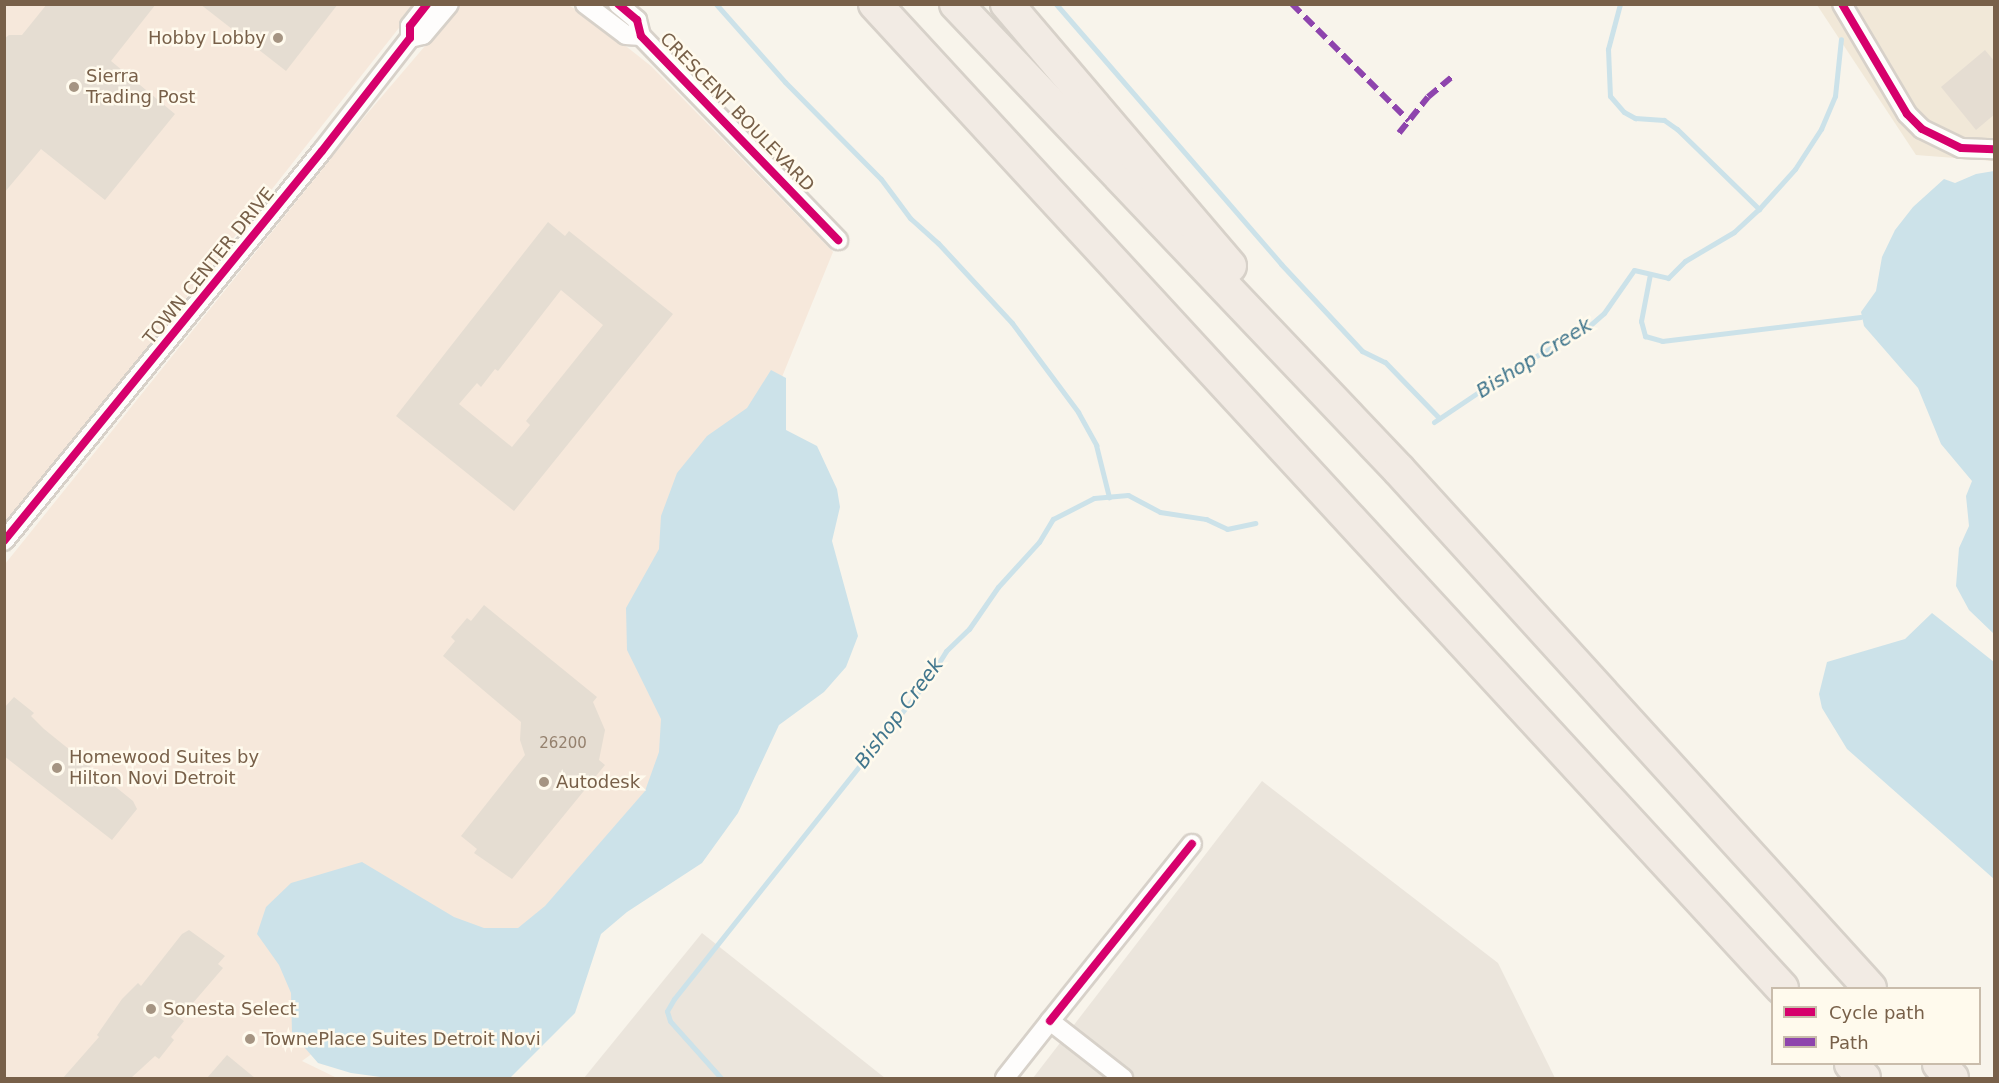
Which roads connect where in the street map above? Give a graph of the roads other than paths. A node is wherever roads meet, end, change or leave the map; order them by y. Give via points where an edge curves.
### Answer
1 (426, 4) edge
2 (449, 4) edge
3 (585, 4) edge
4 (618, 4) edge
5 (875, 4) edge
6 (956, 4) edge
7 (1007, 4) edge
8 (1842, 4) edge
9 (641, 36) junction
10 (410, 38) junction
11 (1995, 149) edge
12 (838, 240) dead end
13 (1399, 471) junction
14 (4, 541) edge
15 (1192, 844) dead end
16 (1781, 987) edge
17 (1869, 987) edge
18 (1050, 1021) junction
19 (1852, 1065) edge
20 (1940, 1065) edge
21 (1005, 1078) edge
22 (1123, 1078) edge
23 (1864, 1078) edge
24 (1952, 1078) edge

1 - 10 street, TOWN CENTER DRIVE via 410,26
2 - 10 street, TOWN CENTER DRIVE via 423,35
3 - 9 street, CRESCENT BOULEVARD via 626,35
4 - 9 street, CRESCENT BOULEVARD via 637,20
5 - 16 highway
6 - 13 highway
7 - 13 highway via 1180,205
8 - 11 street via 1907,114 1922,129 1961,148
9 - 12 street, CRESCENT BOULEVARD
10 - 14 street, TOWN CENTER DRIVE
13 - 17 highway
15 - 18 street
18 - 21 street
18 - 22 street
19 - 23 highway
20 - 24 highway

